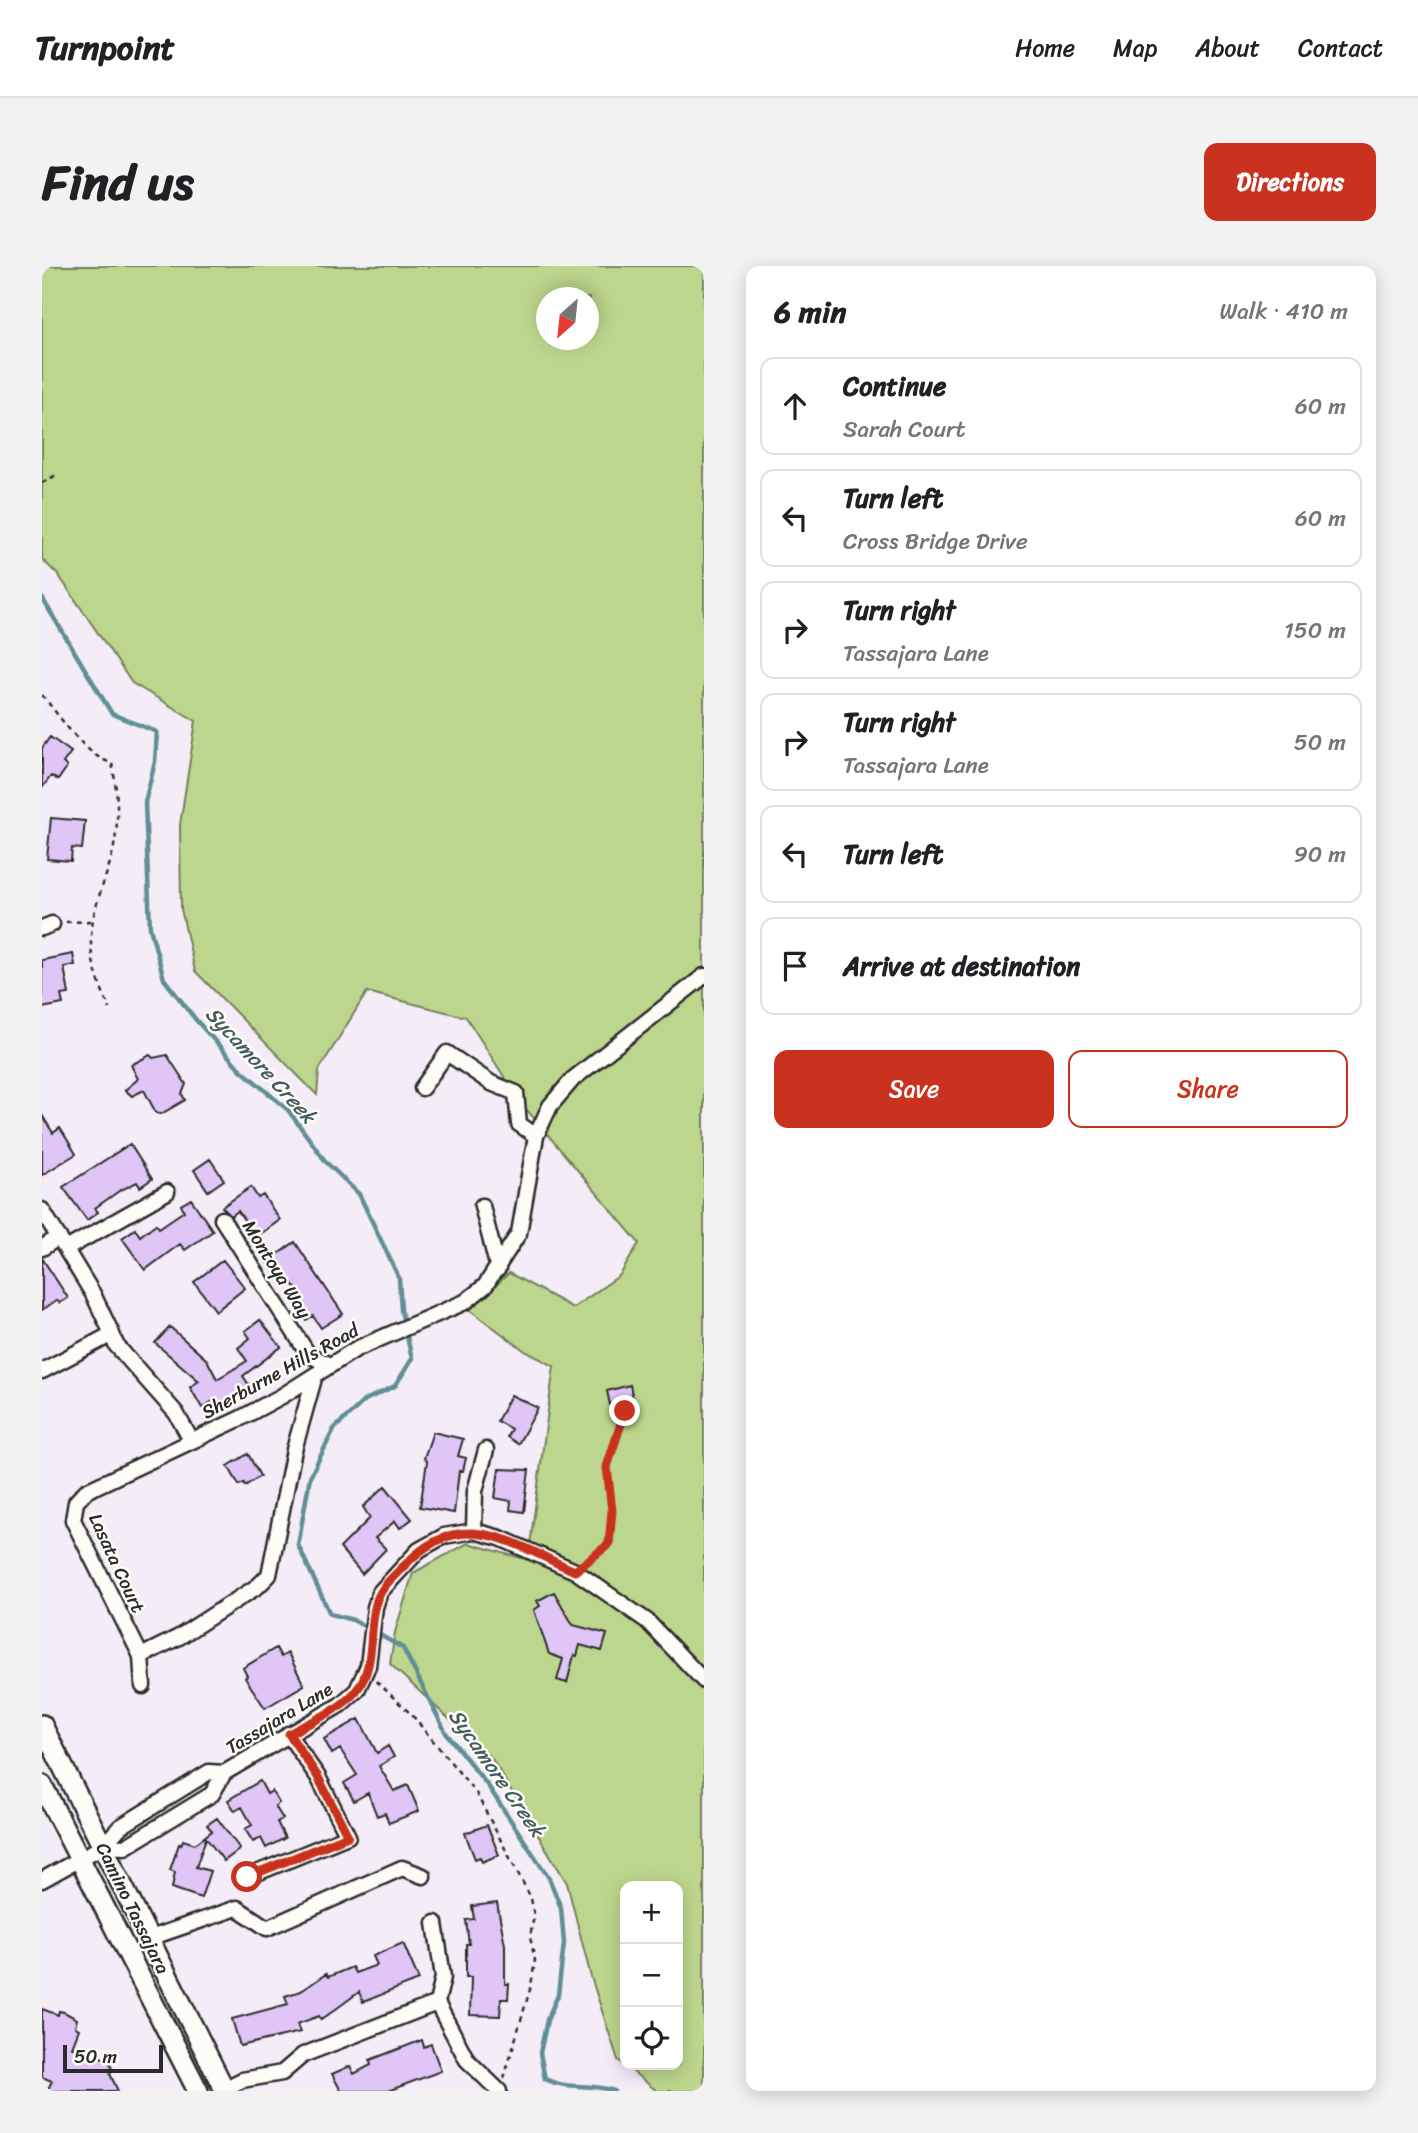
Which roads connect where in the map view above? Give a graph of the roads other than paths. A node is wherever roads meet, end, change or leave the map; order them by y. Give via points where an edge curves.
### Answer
1 (704, 976) edge
2 (422, 1088) dead end
3 (536, 1136) junction
4 (167, 1192) dead end
5 (482, 1206) dead end
6 (42, 1210) edge
7 (222, 1219) dead end
8 (63, 1243) junction
9 (42, 1248) edge
10 (498, 1269) junction
11 (112, 1334) junction
12 (329, 1365) junction
13 (42, 1371) edge
14 (315, 1375) junction
15 (191, 1440) junction
16 (485, 1450) dead end
17 (474, 1531) junction
18 (141, 1656) junction
19 (704, 1681) edge
20 (143, 1686) dead end
21 (42, 1725) edge
22 (289, 1734) junction
23 (42, 1785) edge
24 (103, 1846) junction
25 (80, 1859) junction
26 (423, 1876) dead end
27 (247, 1877) dead end
28 (42, 1880) edge
29 (435, 1923) dead end
30 (148, 1939) junction
31 (437, 2003) junction
32 (501, 2087) edge
33 (224, 2090) edge
34 (198, 2091) edge

1 - 3 street, Sherburne Hills Road via 573,1079 550,1106
2 - 3 street via 447,1053 491,1083 516,1093 519,1124
3 - 10 street, Sherburne Hills Road via 519,1233
4 - 8 street
5 - 10 street
6 - 8 street, Sherburne Hills Road
7 - 12 street, Montoya Way via 308,1354
8 - 9 street
8 - 11 street, Sherburne Hills Road
10 - 12 street, Sherburne Hills Road via 465,1302
11 - 13 street
11 - 15 street, Sherburne Hills Road via 130,1362 177,1413
12 - 14 street, Sherburne Hills Road
14 - 15 street, Sherburne Hills Road via 262,1407
14 - 18 street via 268,1575 234,1602
15 - 18 street, Lasata Court via 86,1491 72,1511
16 - 17 street via 475,1492
17 - 19 street via 575,1571 647,1621
17 - 22 street, Tassajara Lane via 444,1536 419,1550 380,1592 367,1670 350,1698
18 - 20 street, Lasata Court
21 - 24 main road, Camino Tassajara
22 - 24 street, Tassajara Lane via 224,1773 209,1772 120,1827
22 - 27 street via 318,1777 348,1836
23 - 25 main road, Camino Tassajara
24 - 25 street, Tassajara Lane
24 - 30 main road, Camino Tassajara
25 - 28 street, Tassajara Lane
25 - 34 main road, Camino Tassajara
26 - 30 street via 402,1868 267,1928 237,1908
29 - 31 street via 443,1976
30 - 33 main road, Camino Tassajara
31 - 32 street via 467,2060
31 - 33 street via 303,2055 282,2073 242,2080

